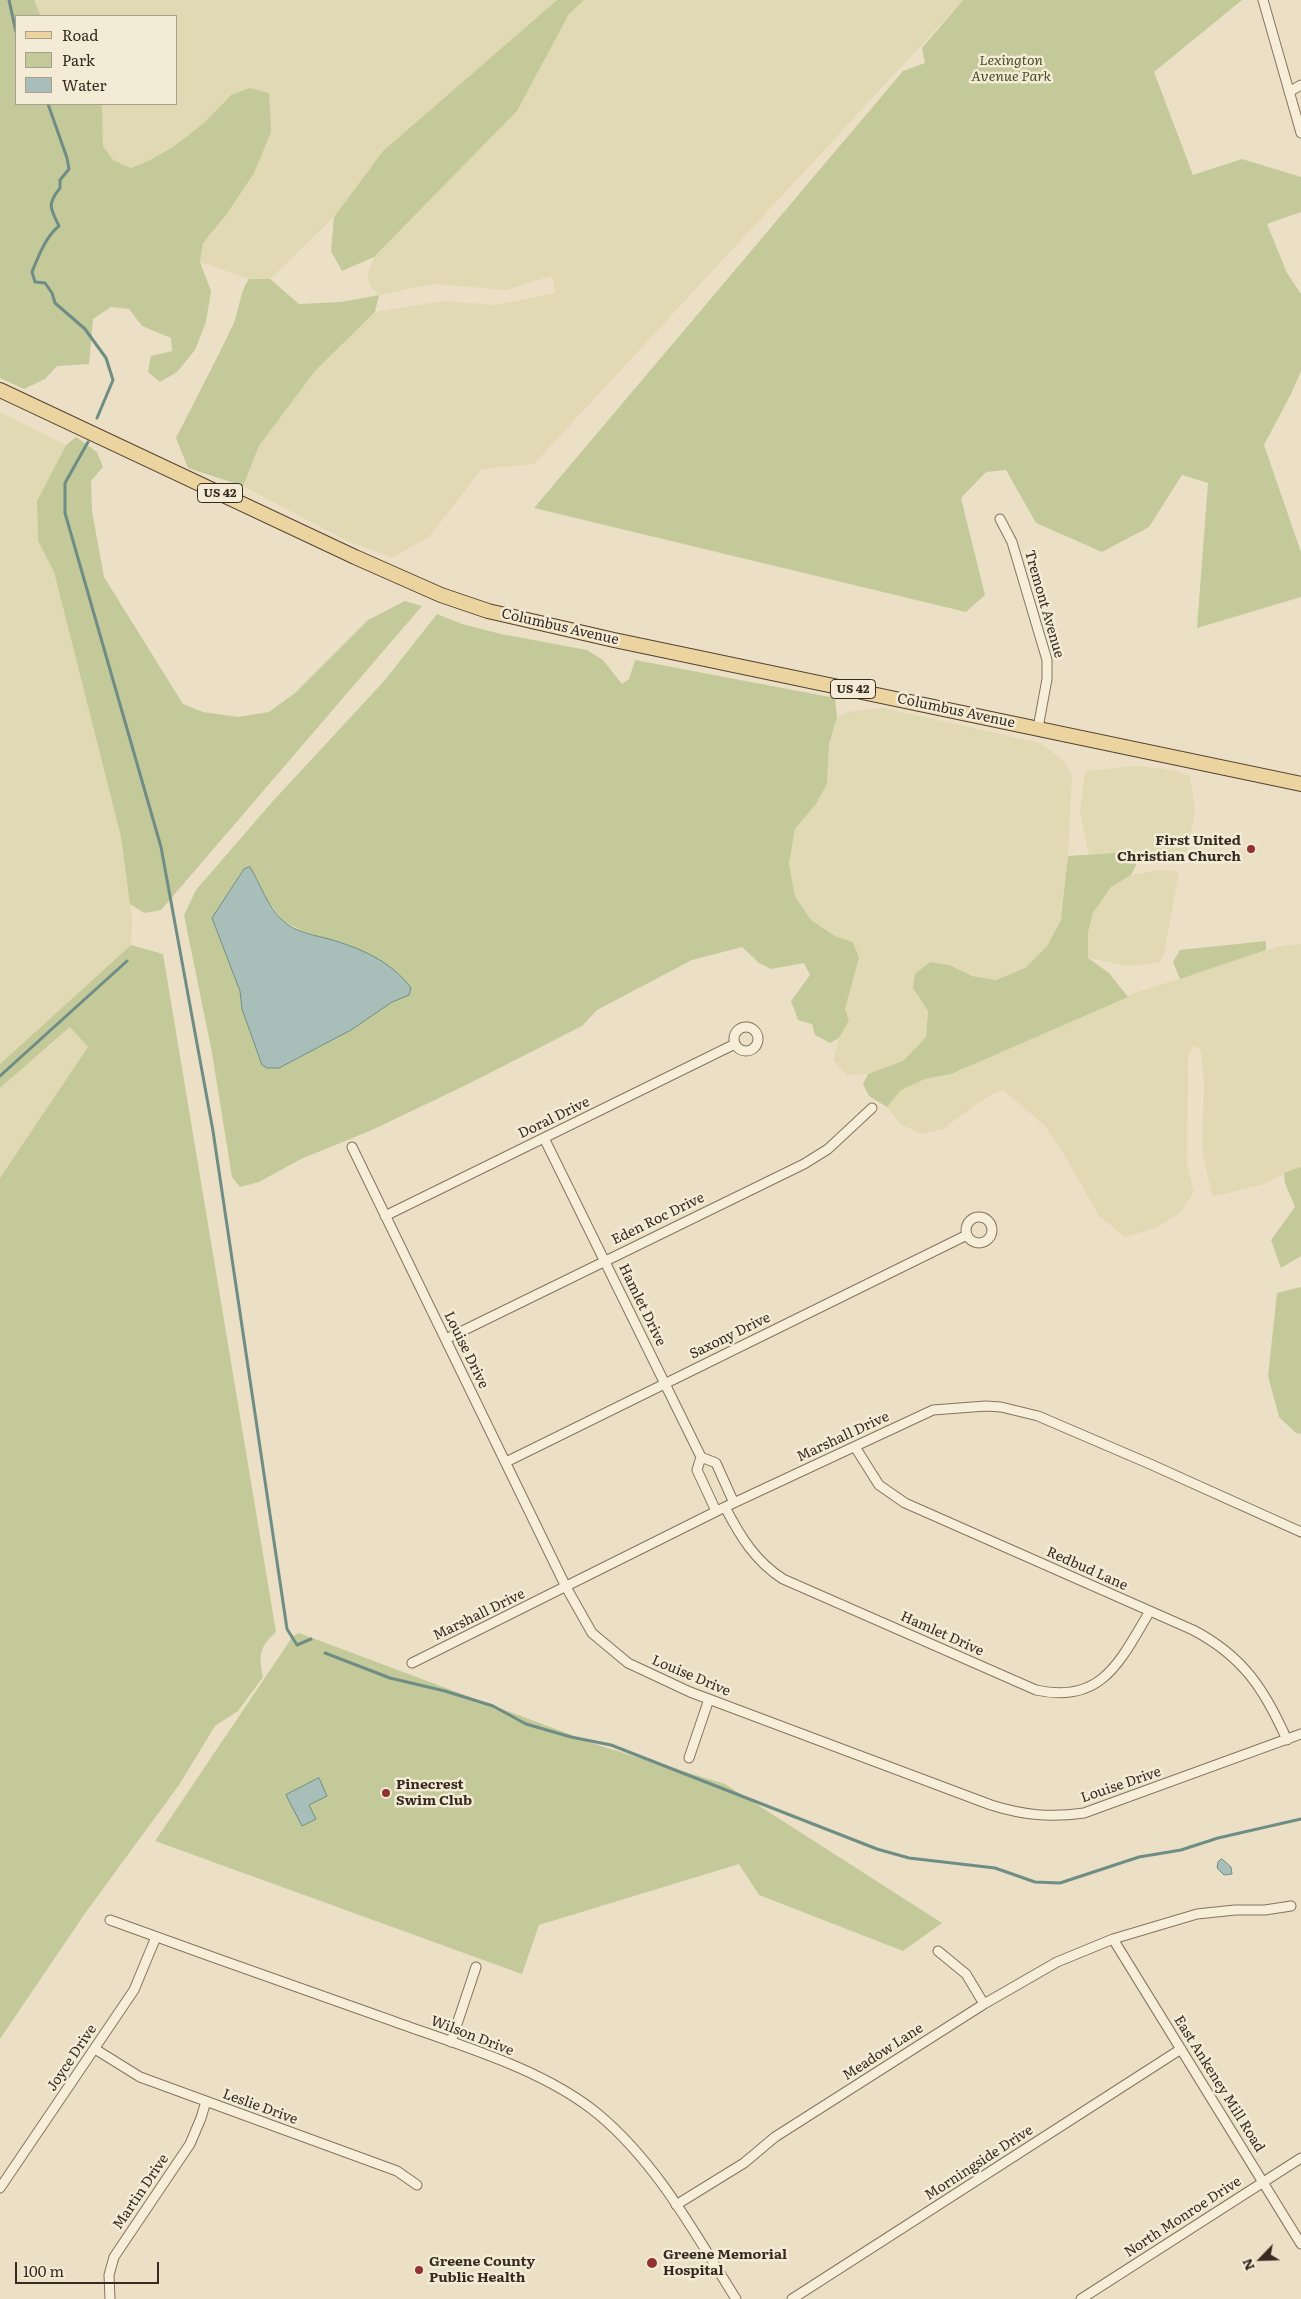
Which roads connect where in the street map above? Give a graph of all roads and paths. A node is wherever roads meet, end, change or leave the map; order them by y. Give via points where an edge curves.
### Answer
1 (1263, 0) edge
2 (1301, 85) edge
3 (1289, 92) junction
4 (1301, 134) edge
5 (0, 390) edge
6 (1000, 519) dead end
7 (1038, 728) junction
8 (1301, 784) edge
9 (735, 1044) dead end
10 (872, 1108) dead end
11 (544, 1138) junction
12 (352, 1147) dead end
13 (385, 1216) junction
14 (967, 1235) dead end
15 (605, 1261) junction
16 (446, 1339) junction
17 (665, 1384) junction
18 (855, 1447) junction
19 (701, 1457) junction
20 (506, 1462) junction
21 (734, 1502) junction
22 (725, 1507) junction
23 (716, 1511) junction
24 (1301, 1532) edge
25 (566, 1587) junction
26 (1150, 1611) junction
27 (412, 1663) dead end
28 (709, 1699) junction
29 (1301, 1734) edge
30 (1287, 1740) junction
31 (689, 1758) dead end
32 (1291, 1906) dead end
33 (110, 1920) dead end
34 (156, 1937) junction
35 (1114, 1939) junction
36 (938, 1951) dead end
37 (476, 1967) dead end
38 (984, 2004) junction
39 (451, 2042) junction
40 (95, 2049) junction
41 (1182, 2049) junction
42 (206, 2101) junction
43 (1301, 2158) edge
44 (1263, 2182) junction
45 (417, 2185) dead end
46 (0, 2188) edge
47 (676, 2205) junction
48 (1301, 2244) edge
49 (110, 2299) edge
50 (736, 2299) edge
51 (792, 2299) edge
52 (1081, 2299) edge

1 - 3 street
2 - 3 street
3 - 4 street
5 - 7 main road, Columbus Avenue / US 42 via 355,557 441,595 488,611
6 - 7 street, Tremont Avenue via 1012,542 1047,660 1047,680
7 - 8 main road, Columbus Avenue / US 42
9 - 11 street, Doral Drive
10 - 15 street, Eden Roc Drive via 821,1154
11 - 13 street, Doral Drive
11 - 15 street, Hamlet Drive
12 - 13 street, Louise Drive
13 - 16 street, Louise Drive
14 - 17 street, Saxony Drive
15 - 16 street, Eden Roc Drive
15 - 17 street, Hamlet Drive
16 - 20 street, Louise Drive
17 - 19 street, Hamlet Drive
17 - 20 street, Saxony Drive
18 - 21 street, Marshall Drive
18 - 24 street, Marshall Drive via 934,1410 1001,1407 1059,1424
18 - 26 street, Redbud Lane via 873,1478 893,1496
19 - 21 street, Hamlet Drive via 716,1464
19 - 23 street, Hamlet Drive via 698,1470
20 - 25 street, Louise Drive
21 - 22 street, Marshall Drive
22 - 23 street, Marshall Drive
22 - 26 street, Hamlet Drive via 750,1551 783,1579 1036,1690 1058,1694 1073,1692 1103,1679 1119,1663
23 - 25 street, Marshall Drive
25 - 27 street, Marshall Drive
25 - 28 street, Louise Drive via 592,1633 628,1663
26 - 30 street, Redbud Lane via 1204,1636 1236,1660 1264,1694
28 - 30 street, Louise Drive via 991,1805 1015,1813 1050,1817 1091,1811
28 - 31 street
29 - 30 street, Louise Drive
32 - 35 street, Meadow Lane via 1197,1914
33 - 34 street, Wilson Drive
34 - 39 street, Wilson Drive
34 - 40 street, Joyce Drive via 134,1990
35 - 38 street, Meadow Lane via 1057,1962
35 - 41 street, East Ankeney Mill Road
36 - 38 street via 966,1974
37 - 39 street
38 - 47 street, Meadow Lane via 775,2137 744,2163
39 - 47 street, Wilson Drive via 541,2078 587,2105 646,2162
40 - 42 street, Leslie Drive via 140,2077
40 - 46 street, Joyce Drive
41 - 44 street, East Ankeney Mill Road
41 - 51 street, Morningside Drive
42 - 45 street, Leslie Drive via 397,2171
42 - 49 street, Martin Drive via 190,2144 114,2257 109,2275
43 - 44 street, North Monroe Drive
44 - 48 street, East Ankeney Mill Road
44 - 52 street, North Monroe Drive
47 - 50 street, Wilson Drive

